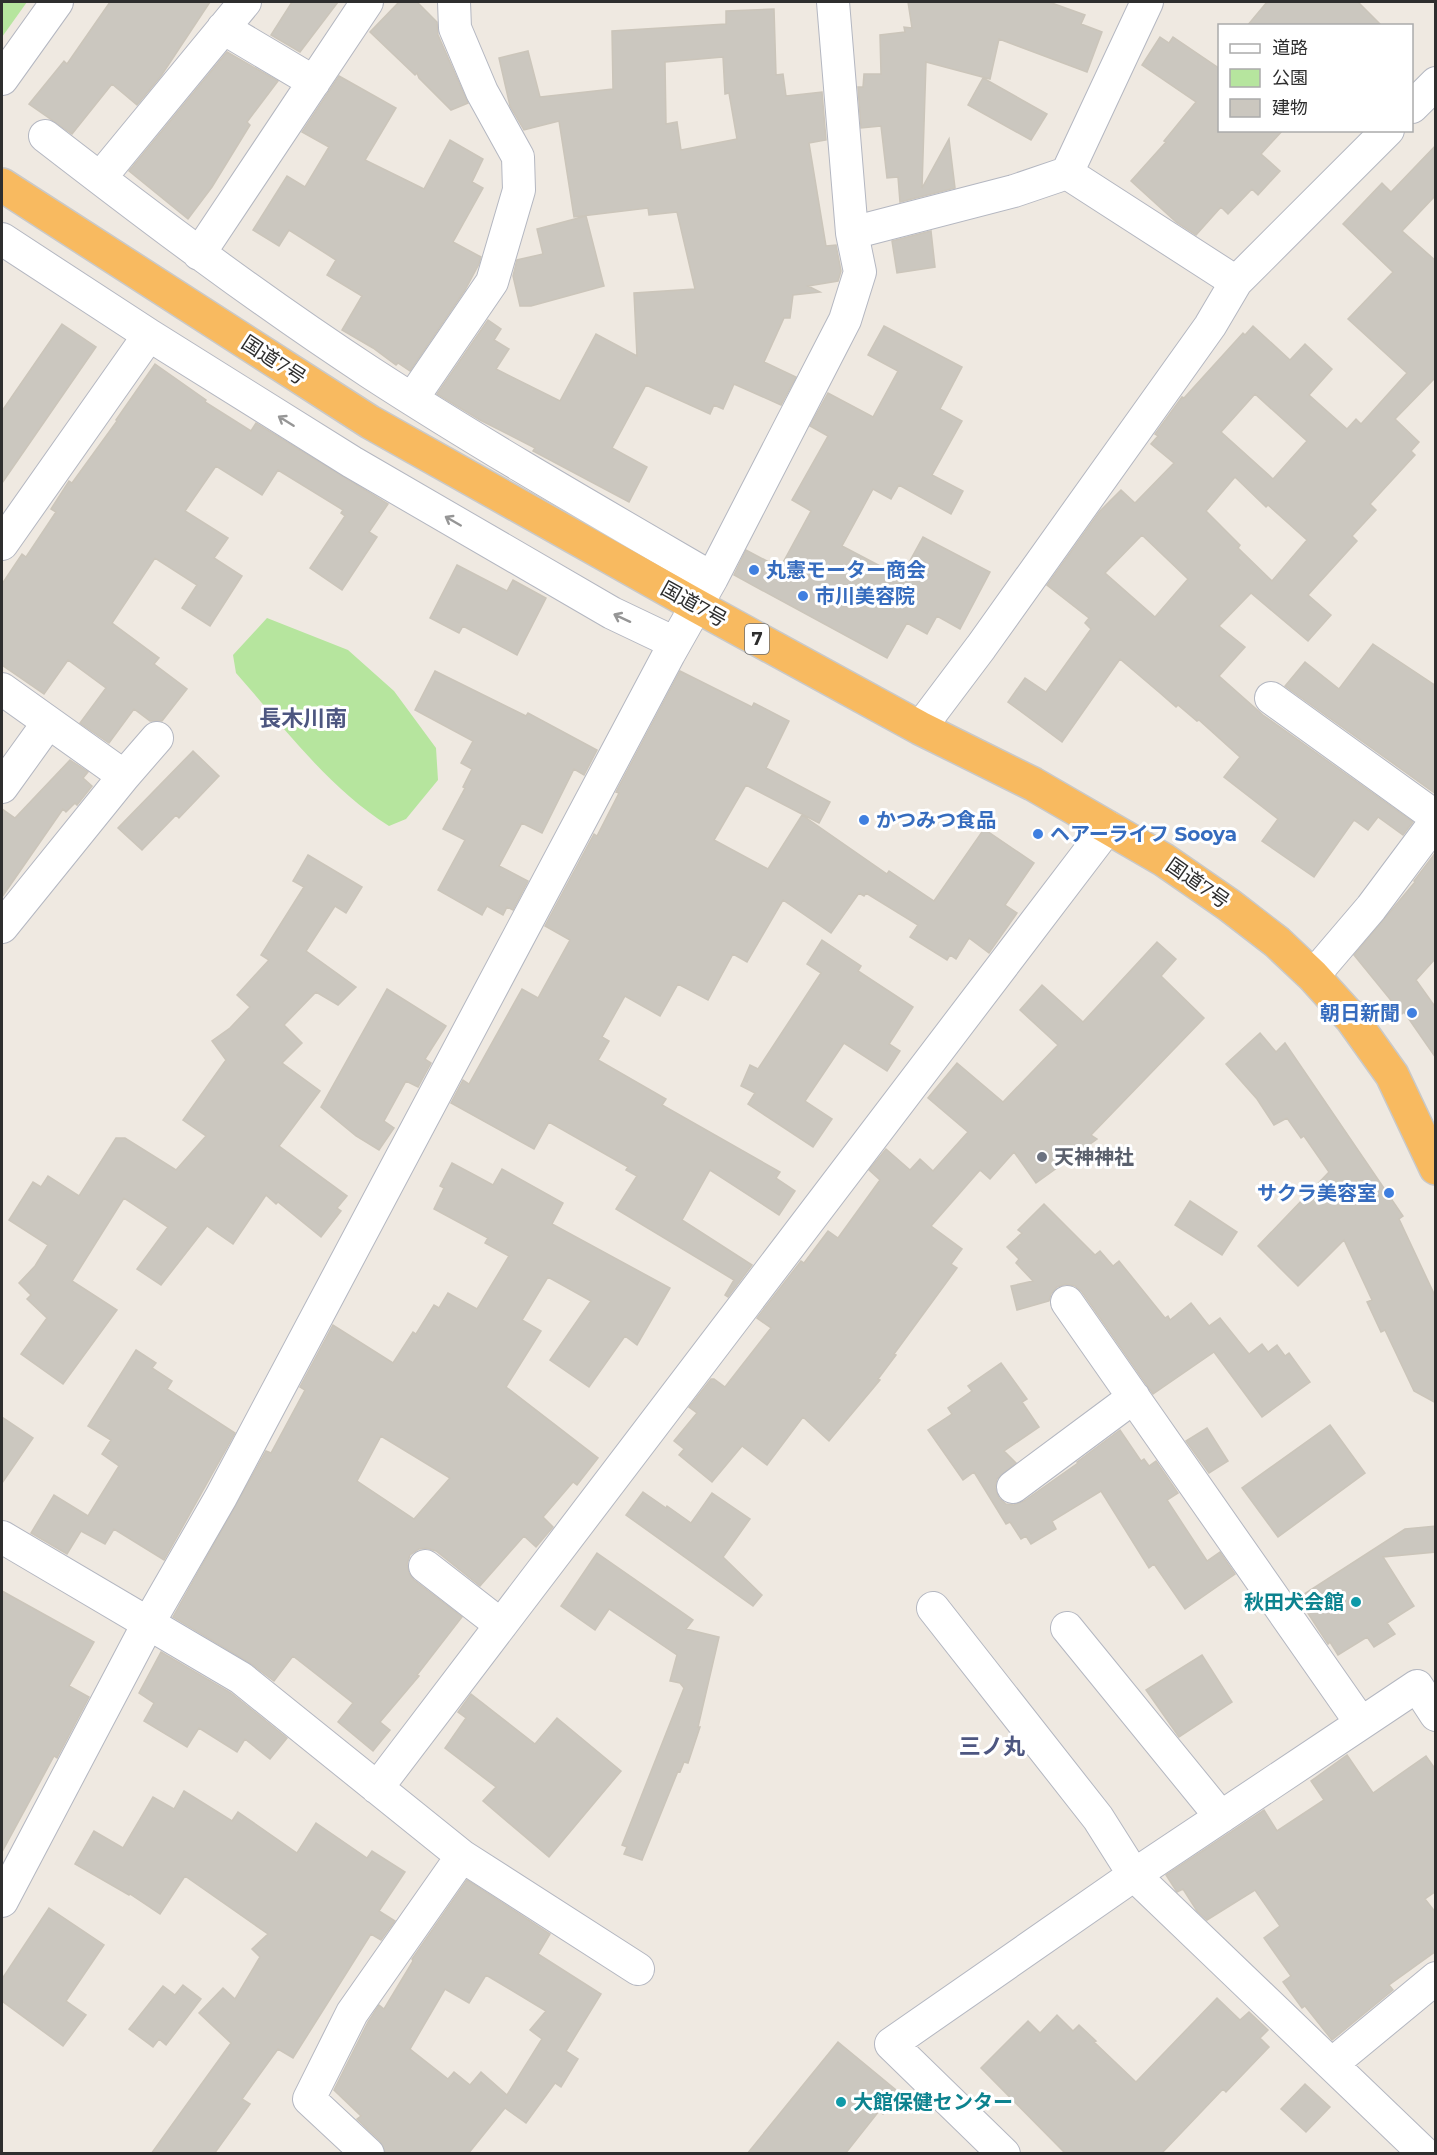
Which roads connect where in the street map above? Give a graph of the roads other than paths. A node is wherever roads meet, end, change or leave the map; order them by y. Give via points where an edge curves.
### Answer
1 (57, 2) edge
2 (245, 2) edge
3 (367, 2) edge
4 (454, 2) edge
5 (833, 2) edge
6 (1147, 2) edge
7 (223, 28) junction
8 (2, 79) edge
9 (314, 82) junction
10 (1436, 83) edge
11 (1413, 106) edge
12 (1386, 132) edge
13 (45, 136) dead end
14 (1067, 173) junction
15 (100, 178) junction
16 (2, 185) edge
17 (852, 233) junction
18 (2, 239) edge
19 (199, 254) junction
20 (1236, 282) junction
21 (148, 335) junction
22 (412, 399) junction
23 (2, 544) edge
24 (704, 592) junction
25 (675, 643) junction
26 (2, 689) edge
27 (1271, 698) dead end
28 (48, 723) junction
29 (920, 728) junction
30 (157, 738) dead end
31 (124, 776) junction
32 (2, 787) edge
33 (1436, 819) edge
34 (1108, 827) junction
35 (2, 927) edge
36 (1313, 976) junction
37 (1436, 1168) edge
38 (1067, 1302) dead end
39 (1134, 1397) junction
40 (1013, 1487) dead end
41 (2, 1537) edge
42 (425, 1566) dead end
43 (933, 1608) dead end
44 (149, 1622) junction
45 (501, 1625) junction
46 (1067, 1628) dead end
47 (1426, 1681) edge
48 (1436, 1715) edge
49 (1361, 1723) junction
50 (376, 1788) junction
51 (1221, 1817) junction
52 (462, 1856) junction
53 (1134, 1875) junction
54 (2, 1901) edge
55 (638, 1969) dead end
56 (1436, 1978) edge
57 (1332, 2064) junction
58 (368, 2154) edge
59 (1004, 2154) edge
60 (1425, 2154) edge

1 - 8 street
2 - 7 street
3 - 9 street
4 - 22 street via 455,28 482,92 518,157 519,190 492,282
5 - 17 street
6 - 14 street
7 - 9 street
7 - 15 street
9 - 19 street
10 - 11 street
12 - 20 street
13 - 15 street
14 - 17 street via 1014,191
14 - 20 street
15 - 19 street
16 - 24 highway, 国道7号 / 7 via 370,422
17 - 24 street via 860,272 845,320
18 - 21 street
19 - 22 street
20 - 29 street via 1210,326
21 - 23 street
25 -> 21 street via 612,613 362,468
22 - 24 street
24 - 25 street
24 - 29 highway, 国道7号 / 7
25 - 44 street via 220,1497
26 - 28 street
27 - 33 street
28 - 31 street
28 - 32 street
29 - 34 highway, 国道7号 / 7 via 1033,784
30 - 31 street
31 - 35 street
33 - 36 street via 1371,908
34 - 36 highway, 国道7号 / 7 via 1229,905
34 - 45 street
36 - 37 highway, 国道7号 / 7 via 1352,1019 1392,1075
38 - 39 street
39 - 40 street
39 - 49 street
41 - 44 street
42 - 45 street
43 - 53 street via 1098,1818
44 - 50 street via 241,1678
44 - 54 street
45 - 50 street
46 - 51 street
47 - 48 street
47 - 49 street
49 - 51 street
50 - 52 street
51 - 53 street
52 - 55 street
52 - 58 street via 352,2013 309,2099
53 - 57 street
53 - 59 street via 891,2044
56 - 57 street
57 - 60 street

